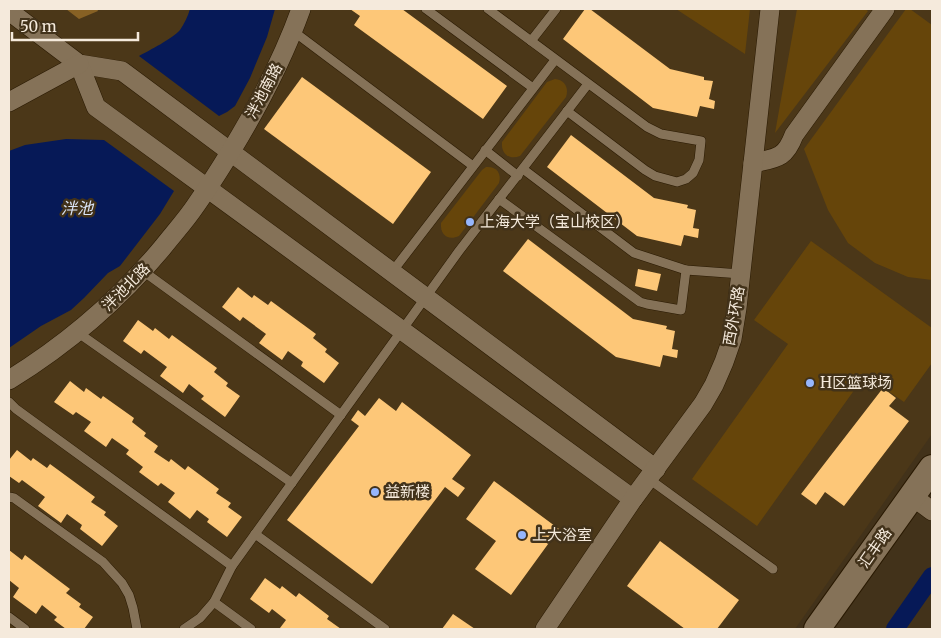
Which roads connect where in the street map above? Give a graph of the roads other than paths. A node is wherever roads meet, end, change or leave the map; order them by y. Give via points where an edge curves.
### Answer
1 (302, 9) edge
2 (426, 9) edge
3 (488, 9) edge
4 (556, 9) edge
5 (770, 9) edge
6 (885, 9) edge
7 (9, 11) edge
8 (293, 31) junction
9 (531, 41) junction
10 (556, 60) junction
11 (79, 64) junction
12 (588, 84) junction
13 (533, 88) junction
14 (9, 102) edge
15 (567, 111) junction
16 (485, 150) junction
17 (230, 152) junction
18 (753, 163) junction
19 (473, 166) junction
20 (219, 170) joint
21 (520, 173) junction
22 (207, 188) junction
23 (499, 199) junction
24 (686, 270) junction
25 (143, 271) junction
26 (392, 272) junction
27 (741, 274) junction
28 (425, 297) junction
29 (401, 330) junction
30 (77, 332) junction
31 (9, 380) edge
32 (9, 402) edge
33 (341, 415) junction
34 (932, 468) edge
35 (652, 474) junction
36 (292, 482) junction
37 (9, 497) edge
38 (634, 500) junction
39 (922, 504) edge
40 (255, 534) junction
41 (232, 566) junction
42 (773, 569) dead end
43 (214, 602) junction
44 (9, 618) edge
45 (25, 629) edge
46 (137, 629) edge
47 (184, 629) edge
48 (251, 629) edge
49 (385, 629) edge
50 (545, 629) edge
51 (817, 629) edge

1 - 8 street, 泮池南路
2 - 13 lane
3 - 9 lane
4 - 9 lane
5 - 18 street, 西外环路
6 - 18 street via 794,135 786,152 778,158
7 - 11 street
8 - 17 street, 泮池南路 via 260,101
8 - 19 lane
9 - 10 lane
10 - 12 lane
10 - 13 lane
11 - 14 street
11 - 17 street via 122,71
11 - 22 street via 96,107
12 - 15 lane
12 - 15 lane via 654,132 701,141 699,160 693,173 677,182 655,176
13 - 16 lane
15 - 21 lane
16 - 19 lane
16 - 21 lane
17 - 20 street, 泮池南路
17 - 26 street
18 - 27 street, 西外环路
19 - 26 lane
20 - 22 street, 泮池北路
21 - 23 lane
21 - 24 lane via 634,253
22 - 25 street, 泮池北路
22 - 29 street
23 - 24 lane via 640,302 681,310
23 - 28 lane
24 - 27 lane
25 - 30 street, 泮池北路
25 - 33 lane
26 - 28 street
27 - 35 street, 西外环路 via 732,339 714,385
28 - 29 lane
28 - 35 street
29 - 33 lane
29 - 38 street
30 - 31 street, 泮池北路
30 - 36 lane
32 - 41 lane
33 - 36 lane
34 - 39 street, 汇丰路
35 - 38 street, 西外环路
35 - 42 lane
36 - 40 lane
37 - 46 lane via 103,562 129,595
38 - 50 street, 西外环路
39 - 51 street, 汇丰路
40 - 41 lane
40 - 49 lane
41 - 43 lane
43 - 47 lane via 200,618
43 - 48 lane
44 - 45 lane

